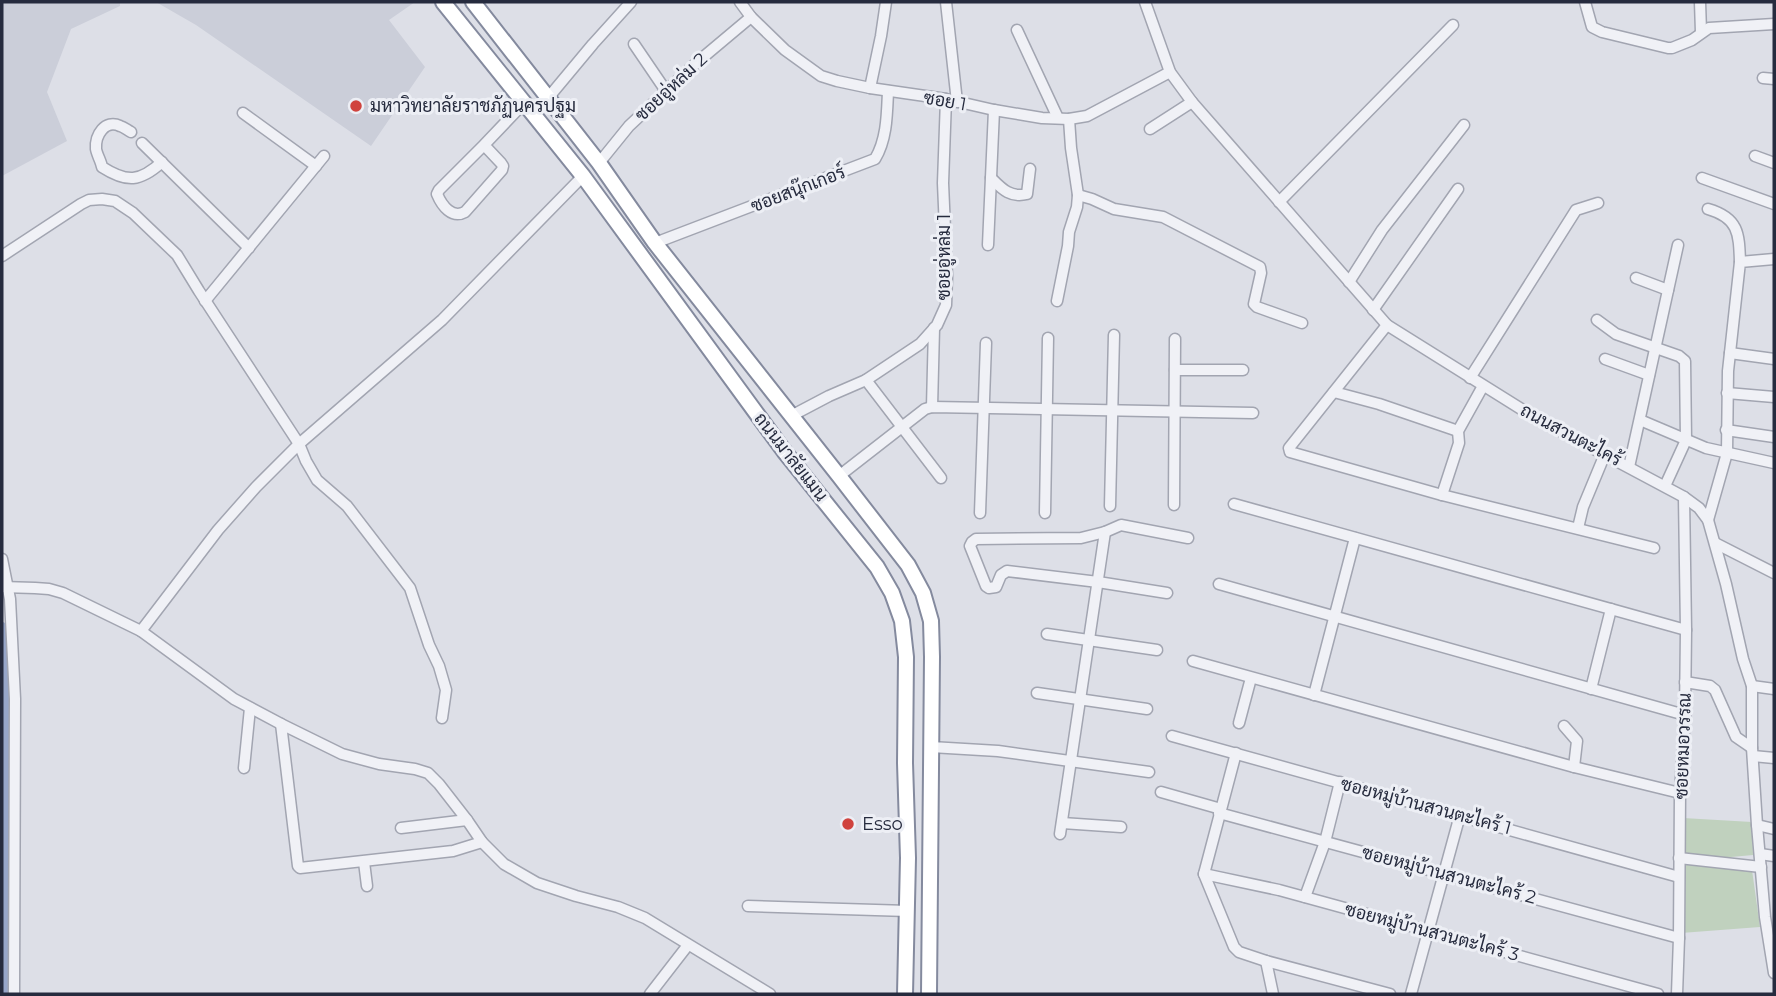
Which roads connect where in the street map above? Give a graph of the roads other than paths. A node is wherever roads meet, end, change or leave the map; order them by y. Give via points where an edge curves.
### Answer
1 (443, 2) edge
2 (473, 2) edge
3 (631, 2) edge
4 (740, 2) edge
5 (886, 2) edge
6 (946, 2) edge
7 (1145, 2) edge
8 (1585, 2) edge
9 (1700, 2) edge
10 (751, 18) junction
11 (1453, 24) dead end
12 (1774, 24) edge
13 (1017, 30) dead end
14 (1701, 32) junction
15 (634, 44) dead end
16 (1170, 72) junction
17 (1763, 78) dead end
18 (1774, 79) edge
19 (870, 88) junction
20 (666, 91) junction
21 (888, 91) junction
22 (548, 98) junction
23 (951, 101) junction
24 (1192, 102) junction
25 (524, 103) junction
26 (994, 110) junction
27 (243, 113) dead end
28 (1058, 118) junction
29 (1069, 119) junction
30 (1464, 125) dead end
31 (1150, 129) dead end
32 (131, 132) dead end
33 (142, 143) dead end
34 (484, 145) junction
35 (324, 156) dead end
36 (1755, 156) dead end
37 (162, 162) junction
38 (599, 163) junction
39 (1774, 163) edge
40 (316, 166) junction
41 (1030, 169) dead end
42 (583, 176) junction
43 (991, 178) junction
44 (1702, 178) dead end
45 (1458, 188) dead end
46 (1078, 195) junction
47 (1279, 202) junction
48 (1598, 203) dead end
49 (1774, 204) edge
50 (1708, 209) dead end
51 (654, 243) junction
52 (1678, 244) dead end
53 (988, 245) dead end
54 (249, 248) junction
55 (2, 256) edge
56 (1774, 260) edge
57 (1740, 262) junction
58 (1636, 278) dead end
59 (1349, 282) junction
60 (1668, 290) junction
61 (205, 301) junction
62 (1057, 301) dead end
63 (1373, 310) junction
64 (1597, 320) dead end
65 (1302, 323) dead end
66 (1387, 325) junction
67 (934, 328) junction
68 (1114, 335) dead end
69 (1048, 338) dead end
70 (1175, 340) dead end
71 (986, 344) dead end
72 (1656, 347) junction
73 (1730, 353) junction
74 (1605, 359) dead end
75 (1774, 359) edge
76 (1175, 370) junction
77 (1243, 370) dead end
78 (1649, 375) junction
79 (1470, 378) junction
80 (866, 380) junction
81 (1483, 386) junction
82 (1334, 392) junction
83 (1727, 393) junction
84 (1774, 397) edge
85 (932, 407) junction
86 (984, 407) junction
87 (1047, 408) junction
88 (1112, 409) junction
89 (1175, 410) junction
90 (1253, 413) dead end
91 (791, 416) junction
92 (1640, 420) junction
93 (902, 426) junction
94 (1726, 430) junction
95 (1458, 431) junction
96 (1774, 437) edge
97 (1686, 440) junction
98 (299, 444) junction
99 (1727, 453) junction
100 (1605, 454) junction
101 (1774, 463) edge
102 (1629, 467) junction
103 (839, 475) junction
104 (941, 478) dead end
105 (1665, 486) junction
106 (1443, 495) junction
107 (1684, 497) junction
108 (1234, 504) dead end
109 (1174, 505) dead end
110 (1110, 506) dead end
111 (980, 513) dead end
112 (1045, 513) dead end
113 (1708, 520) junction
114 (1578, 528) junction
115 (1105, 532) junction
116 (1188, 538) dead end
117 (1355, 538) junction
118 (1714, 543) junction
119 (1654, 548) dead end
120 (2, 559) edge
121 (1774, 573) edge
122 (1098, 582) junction
123 (1219, 584) dead end
124 (5, 587) edge
125 (1167, 593) dead end
126 (1611, 609) junction
127 (1335, 617) junction
128 (1686, 630) junction
129 (141, 631) junction
130 (1048, 634) dead end
131 (1089, 640) junction
132 (1157, 650) dead end
133 (1193, 662) dead end
134 (1251, 678) junction
135 (1685, 682) junction
136 (1752, 686) junction
137 (1774, 688) edge
138 (1591, 689) junction
139 (1037, 693) dead end
140 (1314, 695) junction
141 (1080, 699) junction
142 (250, 708) junction
143 (1147, 709) dead end
144 (1685, 715) junction
145 (442, 718) dead end
146 (1239, 723) dead end
147 (281, 724) junction
148 (1564, 726) dead end
149 (1172, 736) dead end
150 (931, 747) junction
151 (1753, 752) junction
152 (1236, 753) junction
153 (1774, 758) edge
154 (1070, 761) junction
155 (1574, 767) junction
156 (244, 768) dead end
157 (1149, 772) dead end
158 (1340, 782) junction
159 (1161, 792) dead end
160 (1681, 793) junction
161 (1220, 811) junction
162 (1460, 815) junction
163 (467, 820) junction
164 (1757, 825) junction
165 (1121, 827) dead end
166 (401, 828) dead end
167 (1774, 829) edge
168 (482, 842) junction
169 (1325, 842) junction
170 (1760, 854) junction
171 (1774, 856) edge
172 (1679, 858) junction
173 (364, 862) junction
174 (1761, 867) junction
175 (1444, 873) junction
176 (1204, 874) junction
177 (1679, 877) junction
178 (367, 886) dead end
179 (1305, 897) junction
180 (748, 906) dead end
181 (908, 911) junction
182 (1770, 929) edge
183 (1429, 930) junction
184 (1679, 938) junction
185 (688, 945) junction
186 (1266, 961) junction
187 (1774, 973) edge
188 (15, 994) edge
189 (650, 994) edge
190 (770, 994) edge
191 (905, 994) edge
192 (929, 994) edge
193 (1273, 994) edge
194 (1390, 994) edge
195 (1411, 994) edge
196 (1658, 994) edge
197 (1677, 994) edge

1 - 25 highway, ถนนมาลัยแมน
2 - 22 highway, ถนนมาลัยแมน
3 - 22 street
4 - 10 street, ซอย 1
5 - 19 street
6 - 23 street, ซอยอู่หล่ม 1
7 - 16 street, ถนนสวนตะไคร้
8 - 14 street via 1592,27 1602,32 1670,48
9 - 14 street
10 - 19 street, ซอย 1 via 821,76
10 - 20 street, ซอยอู่หล่ม 2
11 - 47 street
12 - 14 street
13 - 28 street
15 - 20 street
16 - 24 street, ถนนสวนตะไคร้
16 - 29 street, ซอย 1 via 1087,116
17 - 18 street
19 - 21 street, ซอย 1
20 - 38 street, ซอยอู่หล่ม 2
21 - 23 street, ซอย 1
21 - 51 street, ซอยสนุ๊กเกอร์ via 883,143 875,159
22 - 38 highway, ถนนมาลัยแมน
23 - 26 street, ซอย 1
23 - 67 street, ซอยอู่หล่ม 1 via 943,183 946,305
24 - 31 street
24 - 47 street, ถนนสวนตะไคร้
25 - 34 street
25 - 42 highway, ถนนมาลัยแมน
26 - 28 street, ซอย 1
26 - 43 street
27 - 40 street
28 - 29 street, ซอย 1
29 - 46 street
30 - 59 street via 1382,230
32 - 37 street via 118,124 101,129 96,150 102,167 135,178 149,174
33 - 37 street
34 - 34 street via 502,170 465,212 453,214 440,201 439,190
35 - 40 street
36 - 39 street
37 - 54 street
38 - 42 highway
38 - 51 highway, ถนนมาลัยแมน
40 - 54 street
41 - 43 street via 1027,194 1006,193
42 - 98 street via 442,320
42 - 181 highway, ถนนมาลัยแมน via 892,593 902,621 906,657
43 - 53 street
44 - 49 street
45 - 63 street
46 - 62 street
46 - 65 street via 1114,209 1163,217 1261,267 1255,306
47 - 59 street, ถนนสวนตะไคร้
48 - 79 street via 1576,210
50 - 57 street via 1733,222
51 - 91 highway, ถนนมาลัยแมน
52 - 60 street
54 - 61 street
55 - 61 street via 89,200 115,201 177,255
56 - 57 street
57 - 73 street
58 - 60 street
59 - 63 street, ถนนสวนตะไคร้
60 - 72 street
61 - 98 street
63 - 66 street, ถนนสวนตะไคร้
64 - 72 street via 1616,334
66 - 79 street, ถนนสวนตะไคร้
66 - 82 street
67 - 80 street, ซอยอู่หล่ม 1 via 920,344
67 - 85 street
68 - 88 street
69 - 87 street
70 - 76 street
71 - 86 street
72 - 78 street
72 - 97 street via 1685,362
73 - 75 street
73 - 83 street
74 - 78 street
76 - 77 street
76 - 89 street
78 - 92 street
79 - 81 street, ถนนสวนตะไคร้
80 - 91 street, ซอยอู่หล่ม 1
80 - 93 street
81 - 95 street
81 - 100 street, ถนนสวนตะไคร้
82 - 95 street
82 - 106 street via 1290,452
83 - 84 street
83 - 94 street
85 - 86 street
85 - 93 street
86 - 87 street
86 - 111 street
87 - 88 street
87 - 112 street
88 - 89 street
88 - 110 street
89 - 90 street
89 - 109 street
91 - 103 highway, ถนนมาลัยแมน
92 - 97 street
92 - 102 street
93 - 103 street
93 - 104 street
94 - 96 street
94 - 99 street
95 - 106 street via 1459,443
97 - 99 street
97 - 105 street
98 - 129 street via 218,530
98 - 145 street via 317,480 346,506 410,588 446,690
99 - 101 street
99 - 113 street
100 - 102 street, ถนนสวนตะไคร้
100 - 114 street
102 - 105 street, ถนนสวนตะไคร้
103 - 150 highway, ถนนมาลัยแมน via 908,565 923,593 931,621
105 - 107 street, ถนนสวนตะไคร้
106 - 114 street
107 - 113 street, ถนนสวนตะไคร้
107 - 128 street, ซอยหมอวรรณ
108 - 117 street
113 - 118 street
114 - 119 street
115 - 116 street via 1121,525
115 - 122 street
115 - 122 street via 1081,538 976,539 970,546 989,588 996,587 1007,571
117 - 126 street
117 - 127 street
118 - 121 street
118 - 136 street
120 - 124 street
122 - 125 street
122 - 131 street
123 - 127 street
124 - 129 street via 63,593
124 - 188 street via 15,699
126 - 128 street
126 - 138 street
127 - 138 street
127 - 140 street
128 - 135 street, ซอยหมอวรรณ
129 - 142 street
130 - 131 street
131 - 132 street
131 - 141 street
133 - 134 street
134 - 140 street
134 - 146 street
135 - 144 street, ซอยหมอวรรณ
135 - 151 street via 1715,690 1736,737
136 - 137 street
136 - 151 street
138 - 144 street
139 - 141 street
140 - 155 street
141 - 143 street
141 - 154 street
142 - 147 street
142 - 156 street
144 - 160 street, ซอยหมอวรรณ
147 - 163 street via 342,754 428,773
147 - 173 street via 298,866
148 - 155 street via 1577,741
149 - 152 street, ซอยหมู่บ้านสวนตะไคร้ 1
150 - 154 street
150 - 192 highway, ถนนมาลัยแมน
151 - 153 street
151 - 164 street
152 - 158 street, ซอยหมู่บ้านสวนตะไคร้ 1
152 - 161 street
154 - 157 street
154 - 165 street via 1061,829
155 - 160 street
158 - 162 street, ซอยหมู่บ้านสวนตะไคร้ 1
158 - 169 street
159 - 161 street, ซอยหมู่บ้านสวนตะไคร้ 2
160 - 172 street, ซอยหมอวรรณ
161 - 169 street, ซอยหมู่บ้านสวนตะไคร้ 2
161 - 176 street
162 - 175 street
162 - 177 street, ซอยหมู่บ้านสวนตะไคร้ 1
163 - 166 street
163 - 168 street
164 - 167 street
164 - 170 street
168 - 173 street via 453,851
168 - 185 street via 504,864 537,883 629,911
169 - 175 street, ซอยหมู่บ้านสวนตะไคร้ 2
169 - 179 street
170 - 171 street
170 - 174 street
172 - 174 street
172 - 177 street, ซอยหมอวรรณ
173 - 178 street
174 - 182 street
175 - 183 street
175 - 184 street, ซอยหมู่บ้านสวนตะไคร้ 2
176 - 179 street, ซอยหมู่บ้านสวนตะไคร้ 3
176 - 186 street via 1234,947
177 - 184 street, ซอยหมอวรรณ
179 - 183 street, ซอยหมู่บ้านสวนตะไคร้ 3
180 - 181 street
181 - 191 highway, ถนนมาลัยแมน
182 - 187 street
183 - 195 street
183 - 196 street, ซอยหมู่บ้านสวนตะไคร้ 3
184 - 197 street, ซอยหมอวรรณ
185 - 189 street
185 - 190 street
186 - 193 street
186 - 194 street

